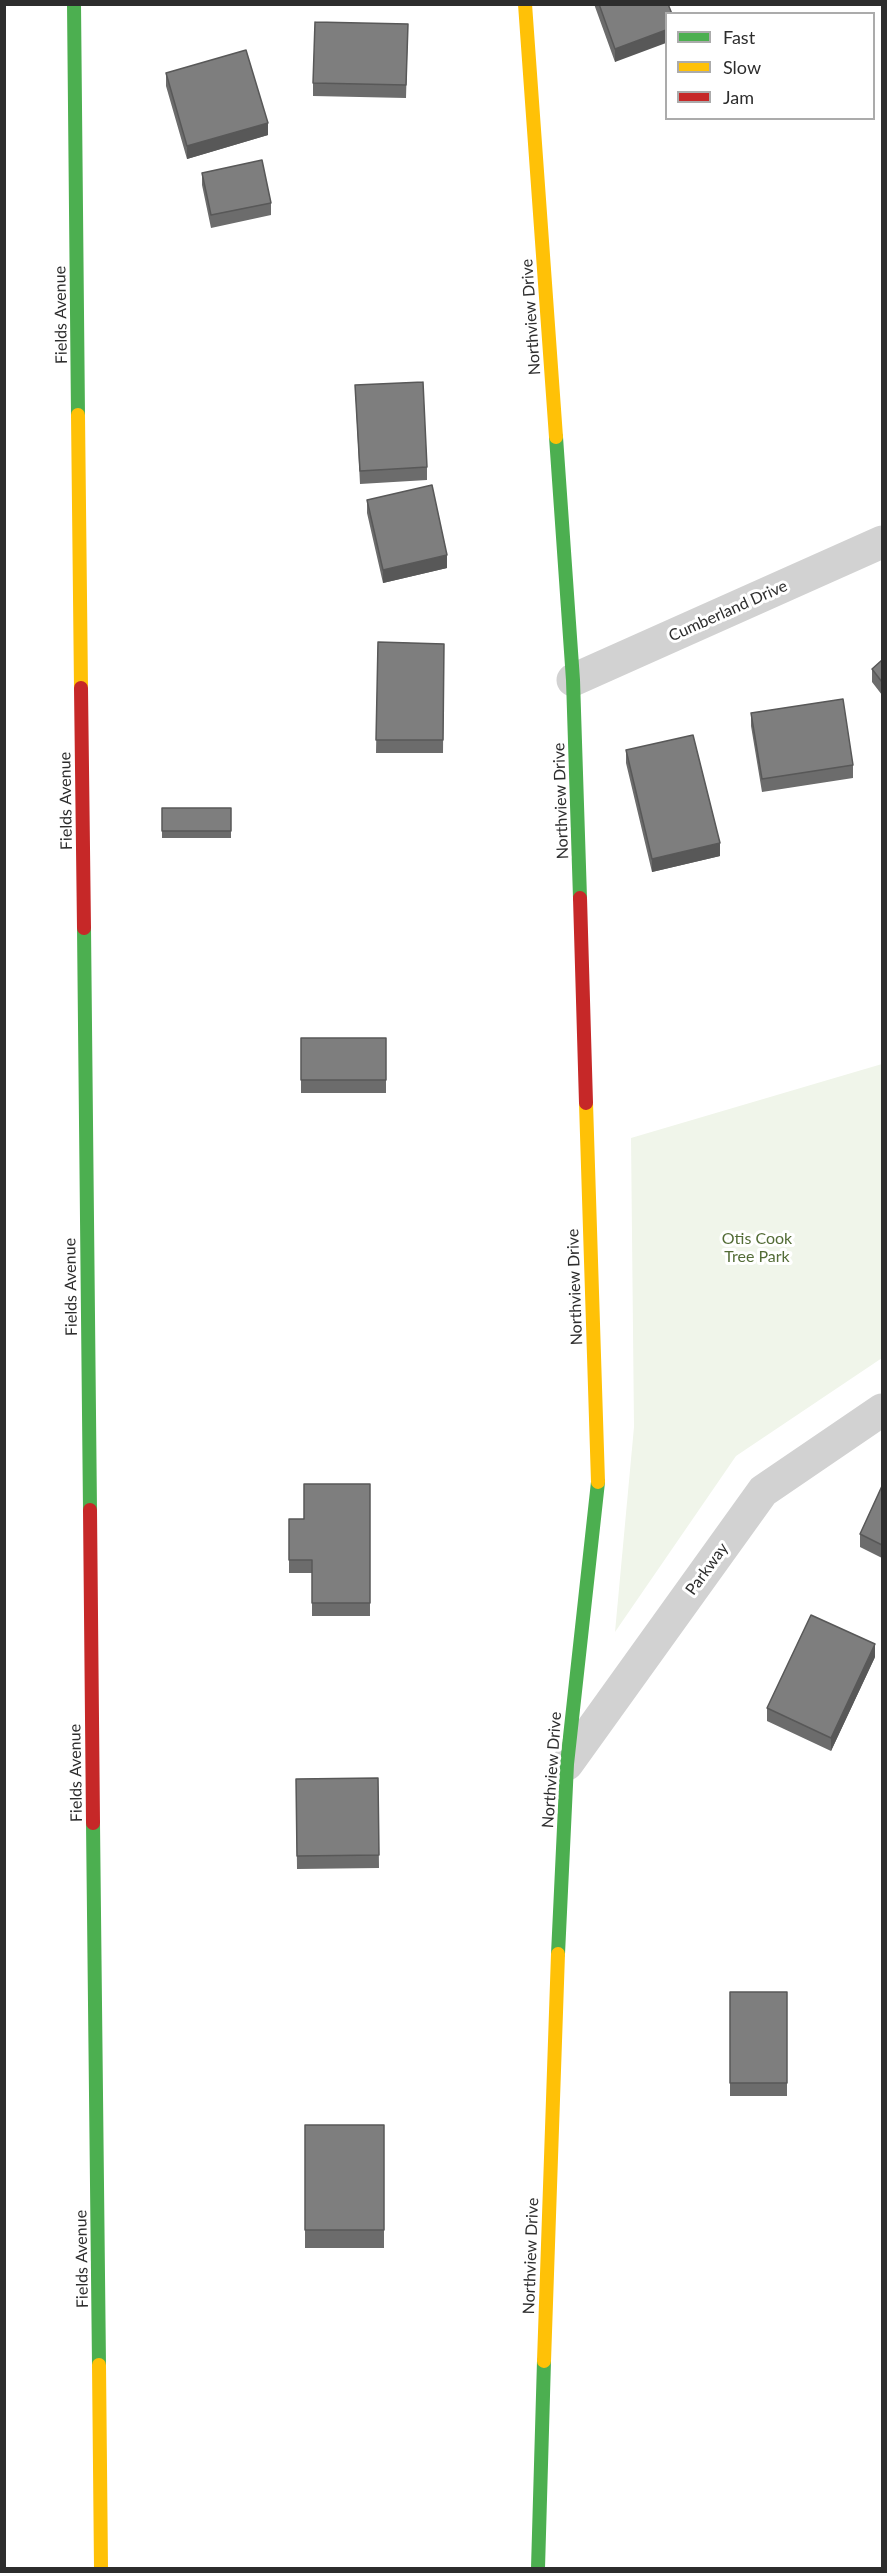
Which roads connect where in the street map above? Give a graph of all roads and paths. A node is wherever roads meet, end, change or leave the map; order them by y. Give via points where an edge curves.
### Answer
1 (74, 4) edge
2 (525, 4) edge
3 (882, 542) edge
4 (573, 680) junction
5 (882, 1410) edge
6 (567, 1764) junction
7 (101, 2568) edge
8 (538, 2568) edge

1 - 7 street, Fields Avenue
2 - 4 street, Northview Drive
3 - 4 street, Cumberland Drive
4 - 6 street, Northview Drive via 598,1495
5 - 6 street, Parkway via 763,1491
6 - 8 street, Northview Drive

